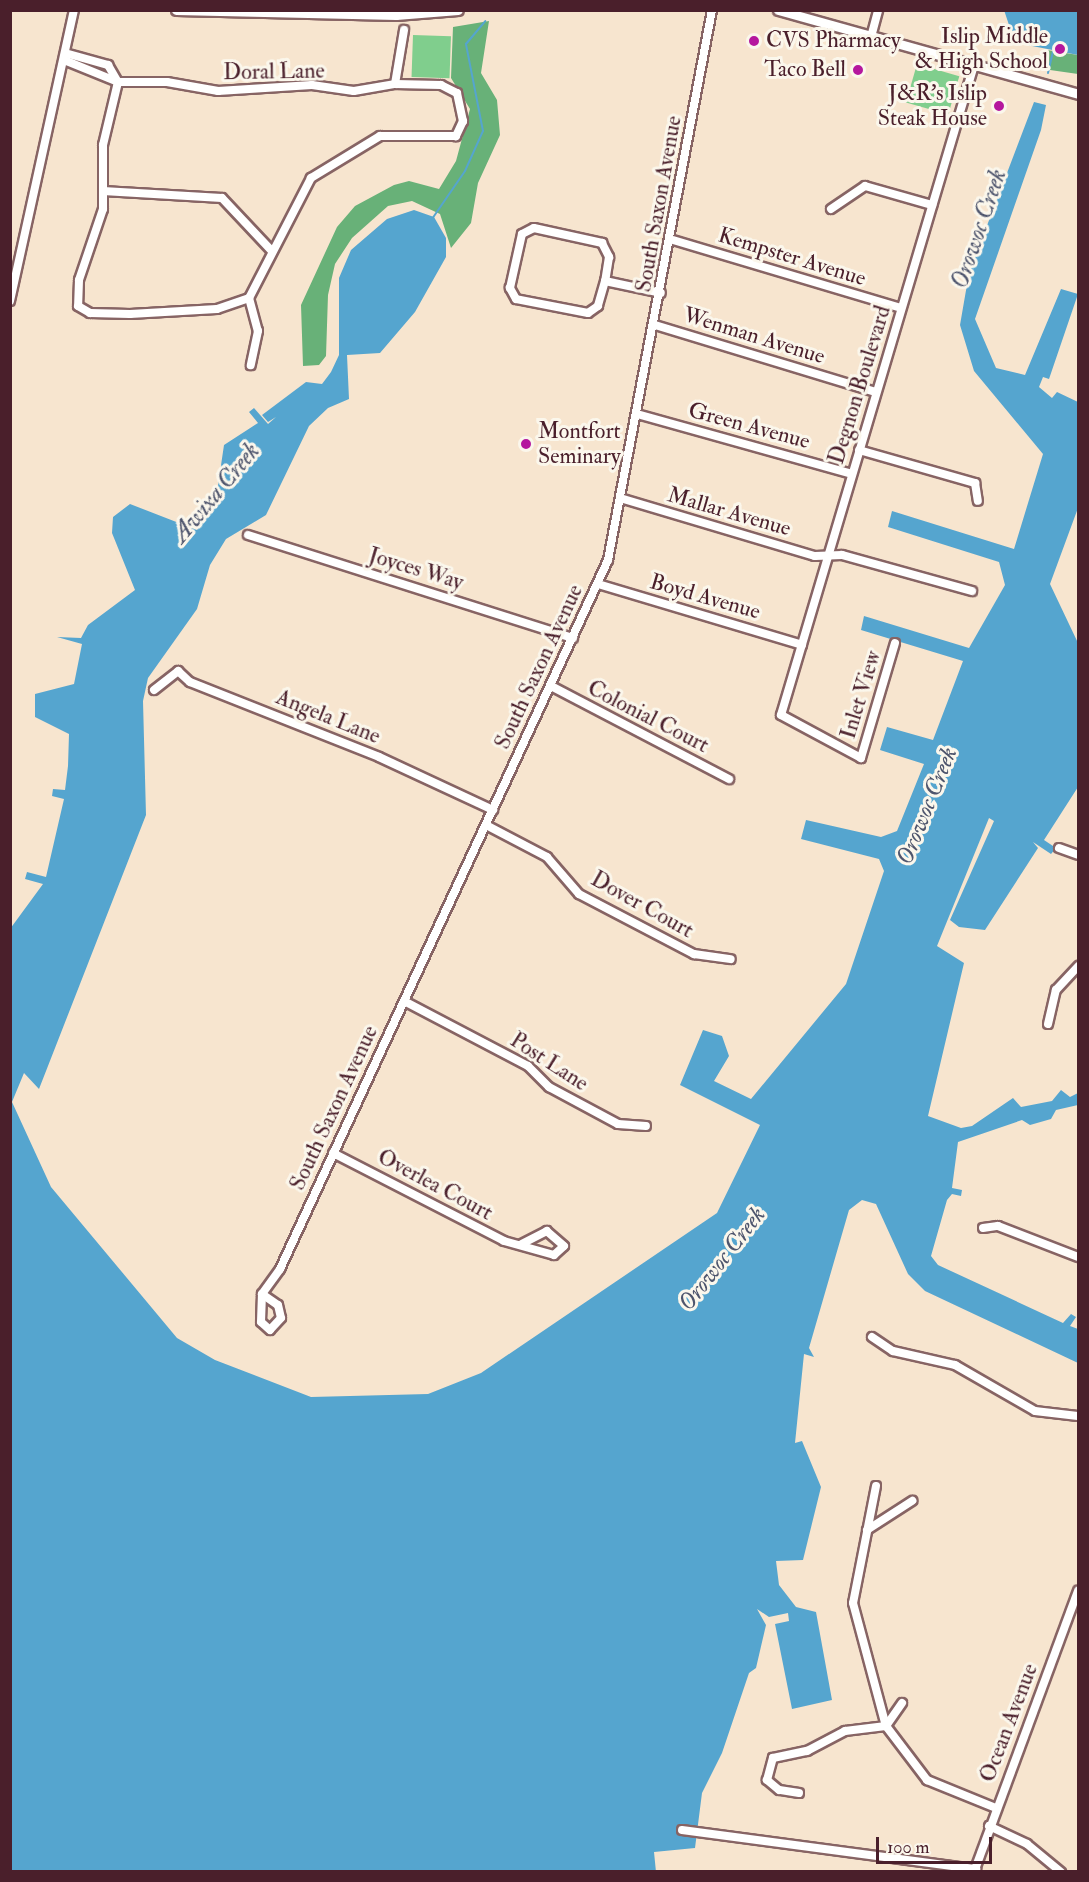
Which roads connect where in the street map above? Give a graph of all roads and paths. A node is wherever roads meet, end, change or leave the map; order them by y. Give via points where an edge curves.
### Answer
1 (74, 10) edge
2 (176, 10) edge
3 (458, 10) edge
4 (712, 10) edge
5 (778, 10) edge
6 (878, 10) edge
7 (404, 30) dead end
8 (871, 37) junction
9 (65, 56) junction
10 (974, 65) junction
11 (118, 82) junction
12 (395, 84) junction
13 (1078, 94) edge
14 (104, 190) junction
15 (932, 205) junction
16 (831, 209) dead end
17 (673, 240) junction
18 (271, 250) junction
19 (605, 281) junction
20 (661, 293) junction
21 (249, 298) junction
22 (10, 301) edge
23 (902, 308) junction
24 (655, 326) junction
25 (251, 365) dead end
26 (876, 392) junction
27 (637, 414) junction
28 (859, 450) junction
29 (852, 474) junction
30 (620, 498) junction
31 (978, 501) dead end
32 (248, 536) dead end
33 (828, 556) junction
34 (598, 584) junction
35 (972, 591) dead end
36 (573, 638) junction
37 (895, 644) dead end
38 (802, 645) junction
39 (550, 687) junction
40 (154, 690) dead end
41 (781, 715) joint
42 (729, 779) dead end
43 (493, 810) junction
44 (486, 825) junction
45 (1059, 848) dead end
46 (1078, 855) edge
47 (731, 959) dead end
48 (1078, 966) edge
49 (404, 1001) junction
50 (1048, 1024) dead end
51 (646, 1126) dead end
52 (333, 1153) junction
53 (983, 1228) dead end
54 (522, 1244) junction
55 (1078, 1257) edge
56 (262, 1294) dead end
57 (872, 1337) dead end
58 (1078, 1416) edge
59 (876, 1486) dead end
60 (912, 1500) dead end
61 (867, 1530) junction
62 (1078, 1591) edge
63 (902, 1703) dead end
64 (886, 1726) junction
65 (799, 1793) dead end
66 (996, 1808) junction
67 (989, 1826) junction
68 (682, 1830) dead end
69 (975, 1870) edge
70 (1061, 1872) edge

1 - 9 street
2 - 3 main road via 396,15
4 - 17 street, South Saxon Avenue
5 - 8 main road
6 - 8 street
7 - 12 street
8 - 10 main road
9 - 11 street, Doral Lane
9 - 22 street
10 - 13 main road
10 - 15 street, Degnon Boulevard
11 - 12 street, Doral Lane via 153,81 235,92 312,85 354,91
11 - 14 street via 103,145
12 - 18 street, Doral Lane via 441,85 457,93 462,110 460,132 447,139 390,133 357,146 311,178
14 - 18 street via 222,198
14 - 21 street via 100,221 77,292 83,309 107,315 217,309
15 - 16 street via 865,186
15 - 23 street, Degnon Boulevard
17 - 20 street, South Saxon Avenue
17 - 23 street, Kempster Avenue
18 - 21 street
19 - 19 street via 609,251 602,243 529,229 520,238 510,292 521,300 588,313 598,306
19 - 20 street
20 - 24 street, South Saxon Avenue
21 - 25 street via 258,331
23 - 26 street, Degnon Boulevard
24 - 26 street, Wenman Avenue
24 - 27 street, South Saxon Avenue
26 - 28 street, Degnon Boulevard
27 - 29 street, Green Avenue
27 - 30 street, South Saxon Avenue
28 - 29 street, Degnon Boulevard
28 - 31 street via 975,483
29 - 33 street, Degnon Boulevard
30 - 33 street, Mallar Avenue
30 - 34 street, South Saxon Avenue via 608,560
32 - 36 street, Joyces Way
33 - 35 street, Mallar Avenue via 843,555
33 - 38 street, Degnon Boulevard
34 - 36 street, South Saxon Avenue
34 - 38 street, Boyd Avenue
36 - 39 street, South Saxon Avenue
37 - 41 street, Inlet View via 861,758
38 - 41 street, Degnon Boulevard
39 - 42 street, Colonial Court
39 - 43 street, South Saxon Avenue
40 - 43 street, Angela Lane via 178,671 190,682 379,757
43 - 44 street, South Saxon Avenue
44 - 47 street, Dover Court via 547,857 579,894 694,954
44 - 49 street, South Saxon Avenue
45 - 46 street
48 - 50 street via 1056,990
49 - 51 street, Post Lane via 528,1066 549,1087 618,1124
49 - 52 street, South Saxon Avenue
52 - 54 street, Overlea Court via 504,1241
52 - 56 street, South Saxon Avenue
53 - 55 street via 998,1226
54 - 54 street, Overlea Court via 554,1255 564,1246 547,1231
57 - 58 street via 893,1351 955,1365 1035,1411
59 - 61 street
60 - 61 street
61 - 64 street via 853,1603
62 - 66 street, Ocean Avenue
63 - 64 street
64 - 65 street via 845,1731 807,1751 773,1758 767,1780 780,1790
64 - 66 street via 927,1780
66 - 67 street, Ocean Avenue
67 - 69 street, Ocean Avenue
67 - 70 street via 1027,1844
68 - 69 street, Ocean Avenue

